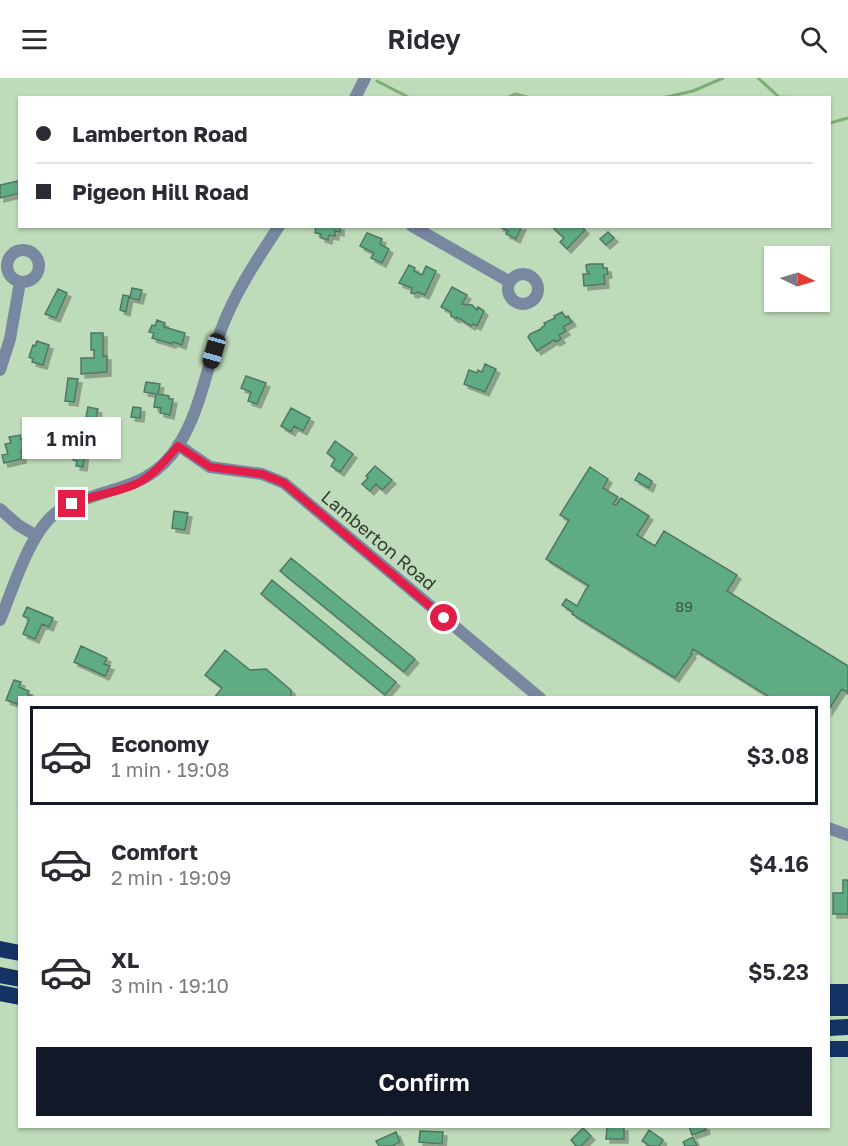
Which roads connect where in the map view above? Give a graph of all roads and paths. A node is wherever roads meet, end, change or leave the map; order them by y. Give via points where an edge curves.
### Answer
1 (365, 78) edge
2 (356, 96) edge
3 (278, 228) edge
4 (416, 228) edge
5 (20, 282) dead end
6 (510, 282) dead end
7 (0, 370) edge
8 (178, 446) junction
9 (0, 509) edge
10 (36, 535) junction
11 (0, 620) edge
12 (538, 696) edge
13 (830, 829) edge
14 (848, 835) edge
15 (0, 950) edge
16 (18, 953) edge
17 (0, 966) edge
18 (18, 970) edge
19 (0, 975) edge
20 (18, 979) edge
21 (830, 992) edge
22 (848, 992) edge
23 (0, 993) edge
24 (18, 997) edge
25 (848, 1027) edge
26 (830, 1030) edge
27 (830, 1030) edge
28 (848, 1033) edge
29 (830, 1049) edge
30 (848, 1049) edge

1 - 2 street
3 - 8 street via 232,303 203,390
4 - 6 street
5 - 7 street
8 - 10 street via 151,475 131,486 86,498 57,511
8 - 12 street, Lamberton Road via 210,467 262,474 284,483
9 - 10 street
10 - 11 street
13 - 14 street
15 - 16 highway
17 - 18 highway
19 - 20 highway
21 - 22 highway
23 - 24 highway
25 - 26 highway
27 - 28 highway
29 - 30 highway

